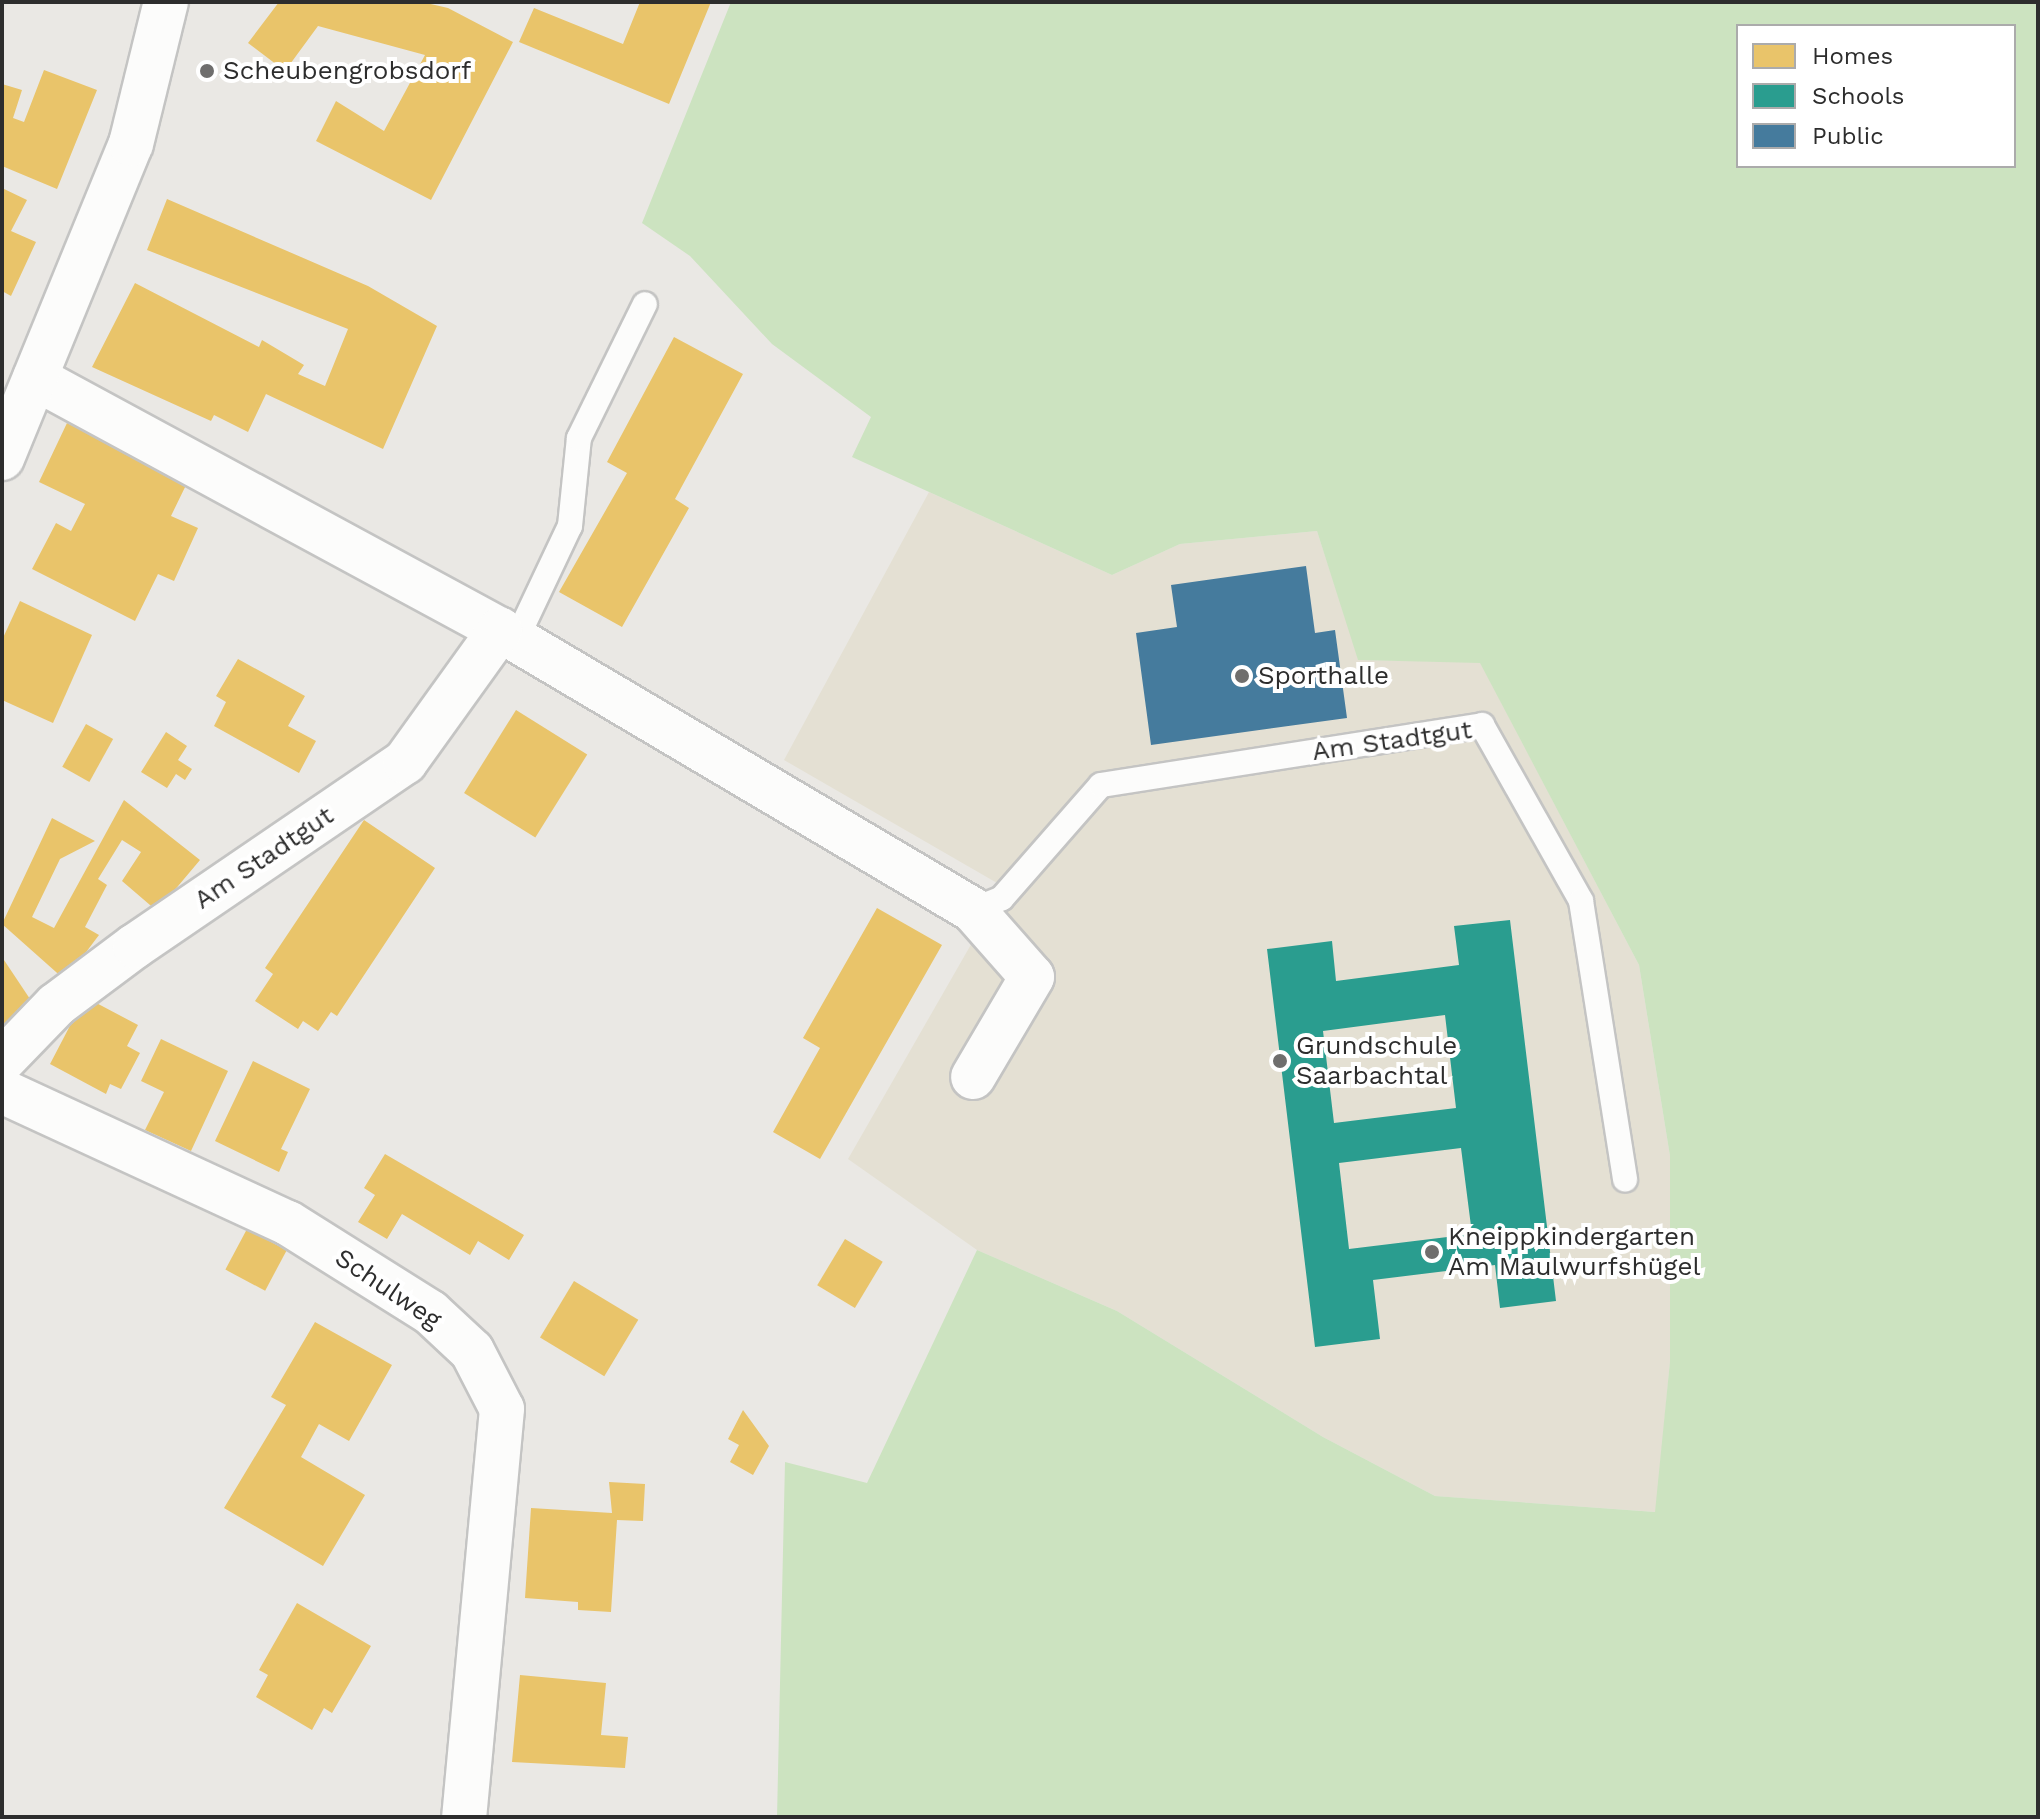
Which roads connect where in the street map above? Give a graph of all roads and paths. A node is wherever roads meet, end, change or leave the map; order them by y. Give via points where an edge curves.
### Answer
1 (166, 2) edge
2 (645, 304) dead end
3 (35, 378) junction
4 (2, 458) edge
5 (508, 635) junction
6 (973, 910) junction
7 (2, 1061) edge
8 (973, 1077) dead end
9 (2, 1091) edge
10 (1625, 1180) dead end
11 (464, 1817) edge

1 - 3 street via 131,144
2 - 5 lane via 579,438 570,526
3 - 4 street
3 - 5 street
5 - 6 street
5 - 7 street, Am Stadtgut via 405,762 135,946 56,1005
6 - 8 street via 1032,977
6 - 10 lane, Am Stadtgut via 1002,898 1101,785 1482,725 1581,901
9 - 11 street, Schulweg via 288,1223 430,1312 472,1351 502,1409

